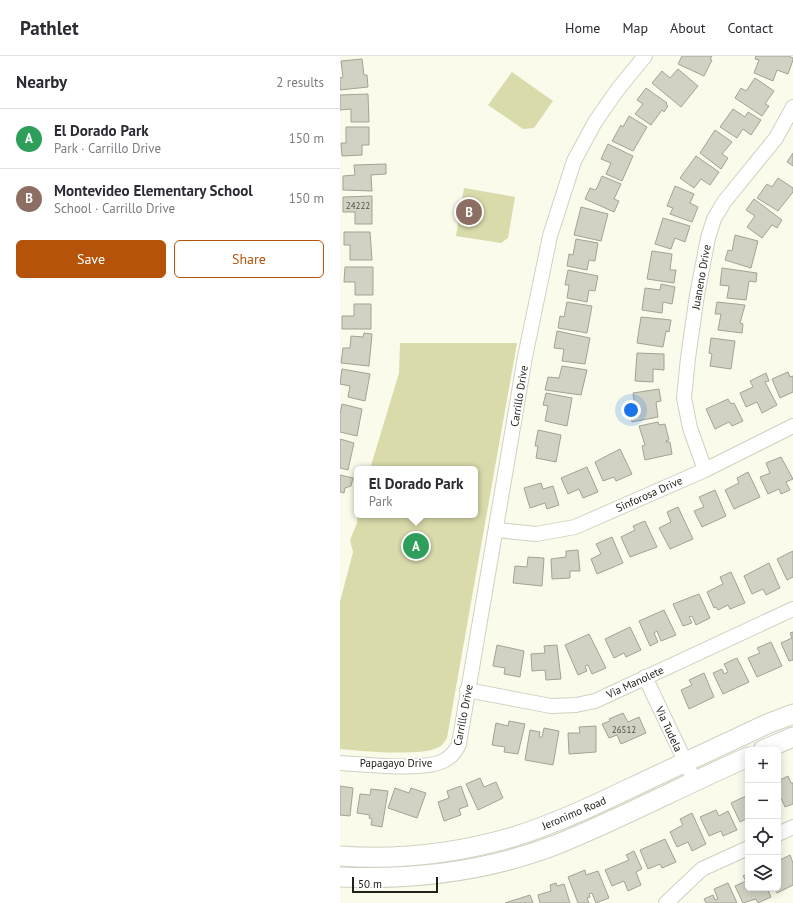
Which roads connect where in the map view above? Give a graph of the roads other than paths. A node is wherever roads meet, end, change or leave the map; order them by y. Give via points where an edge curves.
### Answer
1 (645, 56) edge
2 (793, 107) edge
3 (793, 426) edge
4 (705, 470) junction
5 (497, 530) junction
6 (793, 609) edge
7 (645, 677) junction
8 (468, 690) junction
9 (793, 714) edge
10 (793, 737) edge
11 (770, 747) edge
12 (450, 756) joint
13 (745, 757) edge
14 (686, 762) junction
15 (340, 763) edge
16 (694, 780) junction
17 (793, 827) edge
18 (781, 833) edge
19 (745, 849) edge
20 (340, 856) edge
21 (340, 877) edge
22 (666, 903) edge

1 - 5 street, Carrillo Drive via 595,122 574,161 550,236 525,357
2 - 4 street, Juaneno Drive via 776,138 724,202 714,219 708,238 697,295 684,398 690,428
3 - 4 street, Sinforosa Drive
4 - 5 street, Sinforosa Drive via 575,527 536,534
5 - 8 street, Carrillo Drive
6 - 7 street, Via Manolete
7 - 8 street, Via Manolete via 595,700 558,706
7 - 14 street, Via Tudela
8 - 12 street, Carrillo Drive via 459,744
9 - 14 main road, Jeronimo Road
10 - 11 main road
12 - 15 street, Papagayo Drive via 440,762 420,765
13 - 16 main road, Jeronimo Road
14 - 16 street, Via Tudela
14 - 20 main road, Jeronimo Road via 576,814 513,837 435,853
16 - 21 main road, Jeronimo Road via 557,844 502,861 464,870 415,876
17 - 18 street
19 - 22 street via 702,869

